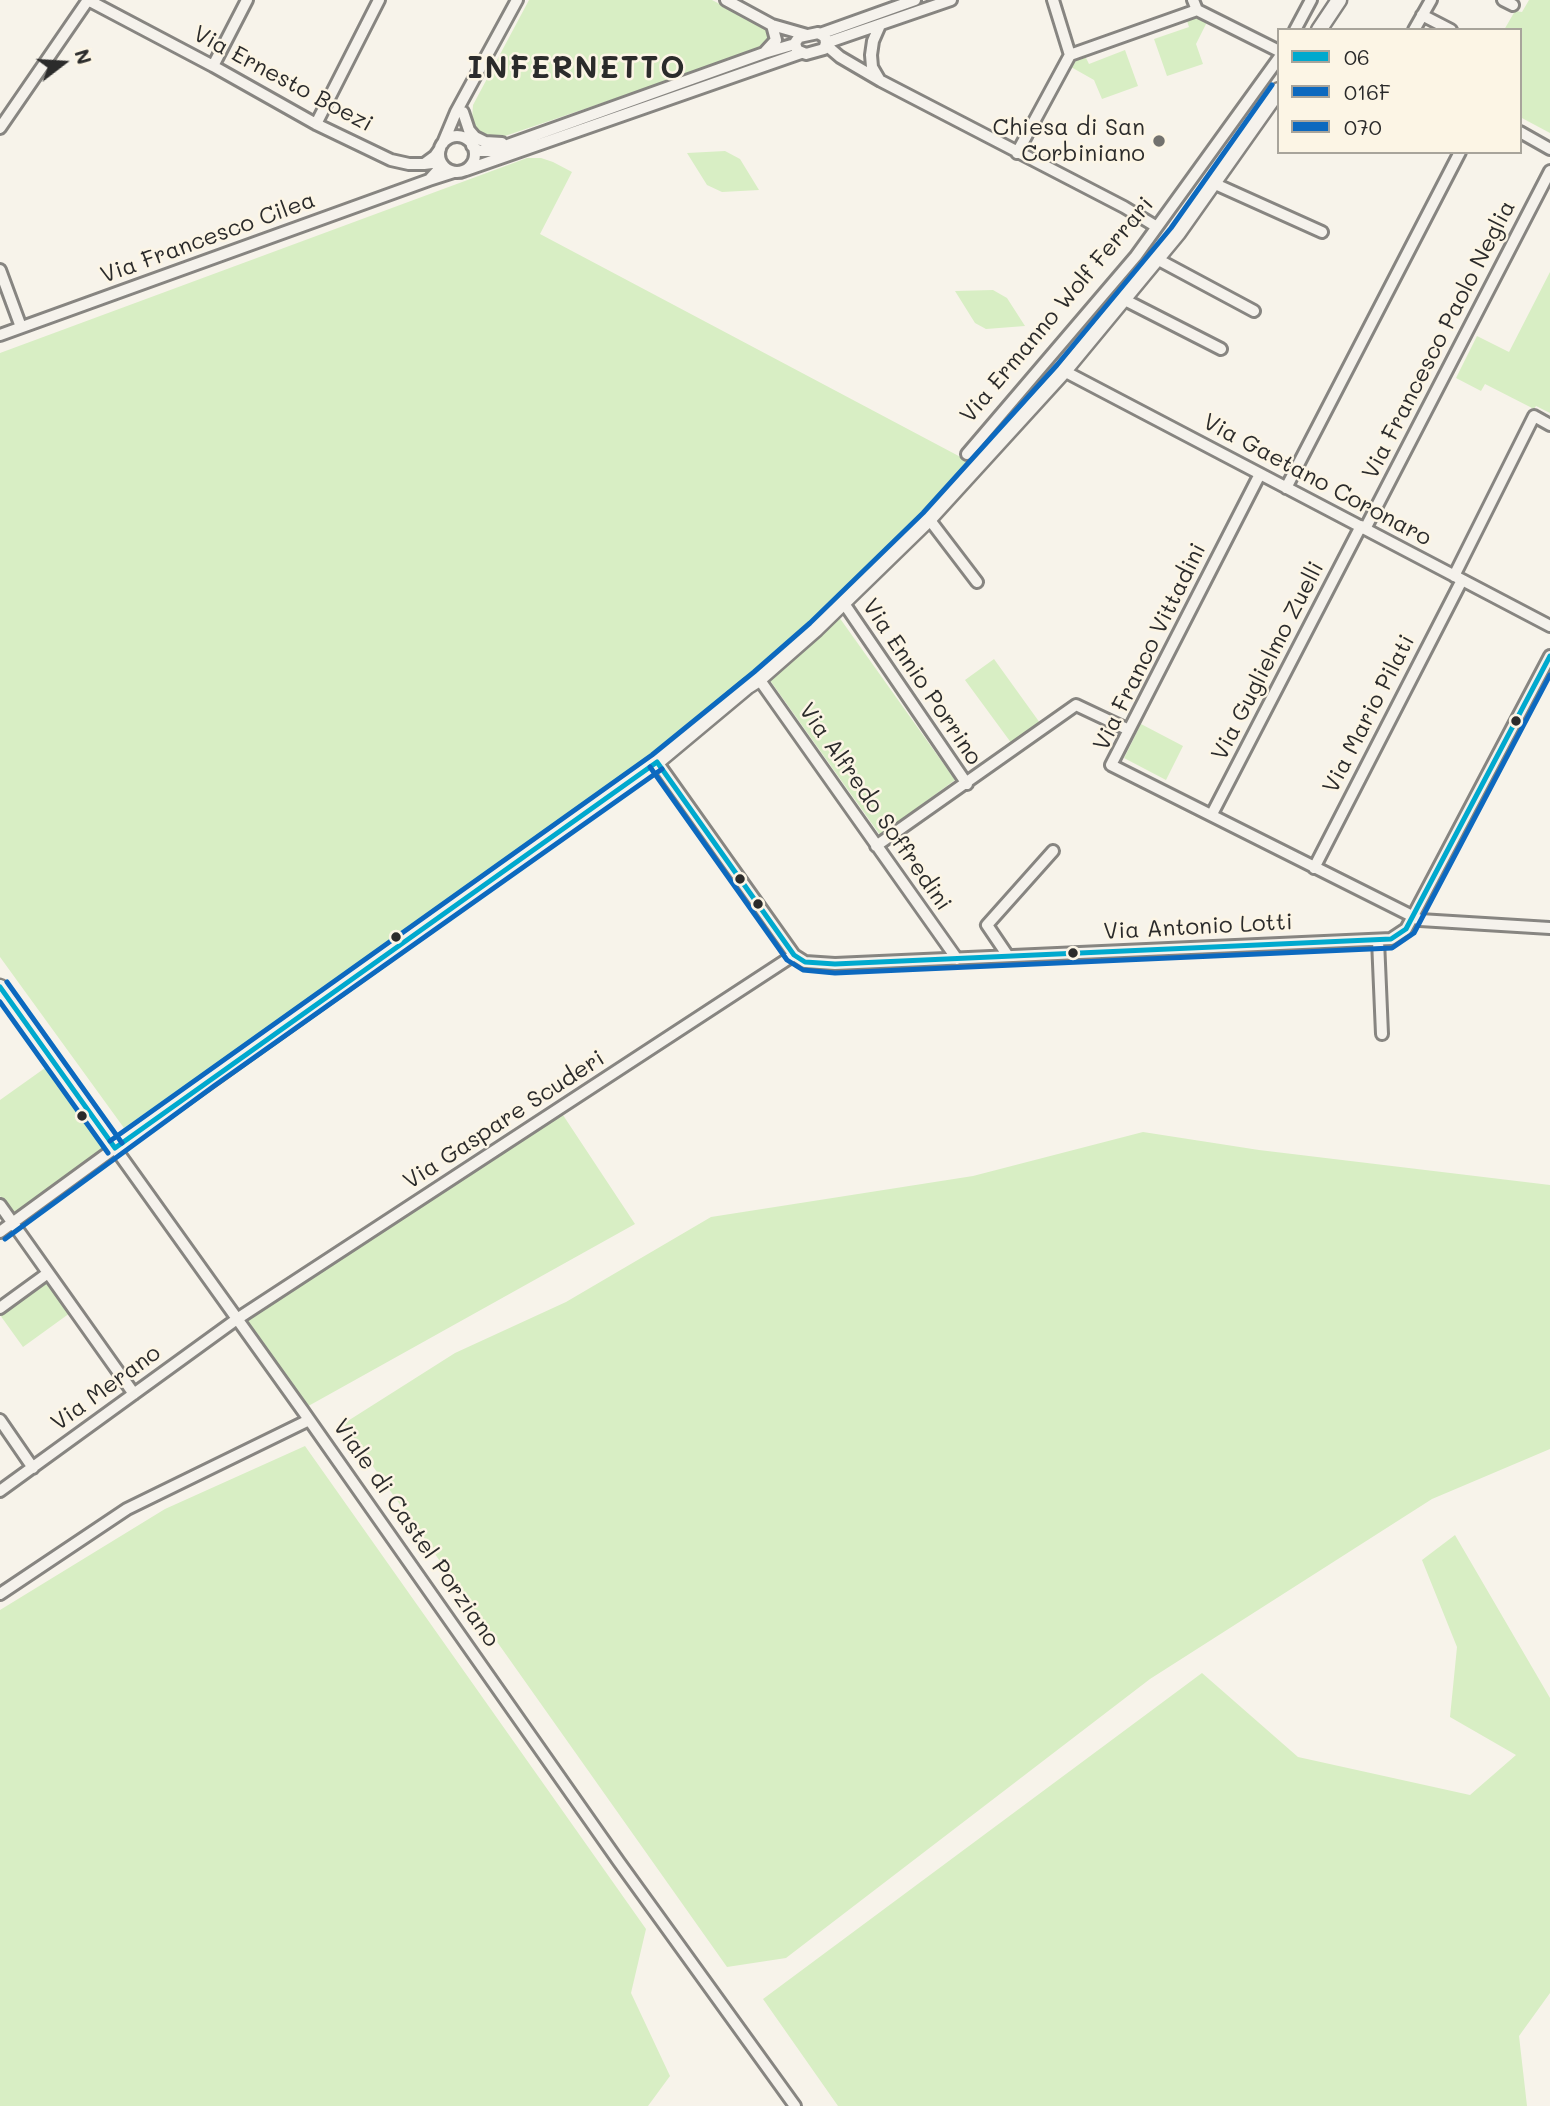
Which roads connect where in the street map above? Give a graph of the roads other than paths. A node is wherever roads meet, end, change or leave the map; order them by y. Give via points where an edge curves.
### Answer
1 (88, 0) edge
2 (247, 0) edge
3 (379, 0) edge
4 (517, 0) edge
5 (726, 0) edge
6 (915, 0) edge
7 (951, 0) edge
8 (1053, 0) edge
9 (1311, 0) edge
10 (1339, 0) edge
11 (1431, 0) edge
12 (106, 4) edge
13 (1195, 5) edge
14 (1422, 15) junction
15 (772, 25) junction
16 (880, 25) junction
17 (1296, 28) edge
18 (1326, 28) edge
19 (1415, 28) edge
20 (1447, 28) edge
21 (785, 29) junction
22 (807, 35) junction
23 (823, 43) junction
24 (797, 47) junction
25 (1277, 50) edge
26 (764, 53) junction
27 (1070, 55) junction
28 (1277, 61) edge
29 (213, 66) junction
30 (881, 81) junction
31 (468, 93) junction
32 (1273, 107) edge
33 (463, 112) junction
34 (316, 124) junction
35 (0, 128) edge
36 (1522, 133) edge
37 (513, 142) junction
38 (470, 143) junction
39 (441, 146) junction
40 (1550, 149) edge
41 (1017, 153) junction
42 (1459, 154) edge
43 (440, 162) junction
44 (409, 164) junction
45 (424, 164) junction
46 (460, 171) junction
47 (1550, 171) edge
48 (429, 180) junction
49 (1213, 183) junction
50 (415, 186) junction
51 (1157, 228) junction
52 (1322, 232) dead end
53 (1157, 260) junction
54 (0, 270) edge
55 (1123, 299) junction
56 (1254, 311) dead end
57 (21, 327) junction
58 (0, 335) edge
59 (1221, 349) dead end
60 (1064, 371) junction
61 (1550, 425) edge
62 (967, 454) dead end
63 (1260, 474) junction
64 (1286, 488) junction
65 (929, 519) junction
66 (1363, 527) junction
67 (1458, 578) junction
68 (977, 582) dead end
69 (843, 603) junction
70 (1550, 626) edge
71 (1550, 656) edge
72 (759, 679) junction
73 (1129, 730) junction
74 (657, 762) junction
75 (967, 784) junction
76 (1212, 814) junction
77 (876, 846) junction
78 (1053, 851) dead end
79 (1314, 868) junction
80 (1413, 916) junction
81 (1550, 928) edge
82 (1378, 940) junction
83 (794, 955) junction
84 (1008, 956) junction
85 (957, 959) junction
86 (0, 987) edge
87 (1382, 1034) dead end
88 (115, 1148) junction
89 (0, 1205) edge
90 (13, 1223) junction
91 (0, 1232) edge
92 (48, 1273) junction
93 (0, 1308) edge
94 (237, 1319) junction
95 (134, 1394) junction
96 (0, 1420) edge
97 (309, 1420) junction
98 (33, 1468) junction
99 (0, 1491) edge
100 (0, 1594) edge
101 (795, 2106) edge

1 - 12 street, Via Ernesto Boezi
1 - 35 street
2 - 29 street
3 - 34 street
4 - 31 street
5 - 15 street
6 - 23 street, Via Francesco Cilea
7 - 16 street, Via Francesco Cilea
8 - 27 street
9 - 17 street
10 - 18 street
11 - 14 street
12 - 29 street, Via Ernesto Boezi
13 - 25 street
13 - 27 street
14 - 19 street
14 - 20 street
15 - 21 street
15 - 26 street via 776,40
16 - 23 street, Via Francesco Cilea
16 - 30 street via 871,58
21 - 22 street
21 - 24 street
22 - 23 street, Via Francesco Cilea
22 - 24 street, Via Francesco Cilea via 799,37
23 - 24 street, Via Francesco Cilea
23 - 30 street
24 - 26 street, Via Francesco Cilea
24 - 46 street, Via Francesco Cilea
26 - 37 street, Via Francesco Cilea
27 - 41 street
28 - 51 street, Via Ermanno Wolf Ferrari
29 - 34 street, Via Ernesto Boezi
30 - 41 street
31 - 33 street
31 - 39 street
32 - 49 street, Via Ermanno Wolf Ferrari
33 - 37 street, Via Francesco Cilea via 475,137 497,144
33 - 38 street
34 - 44 street, Via Ernesto Boezi
36 - 40 street
37 - 38 street, Via Francesco Cilea via 491,151
38 - 39 street via 452,137
38 - 46 street via 473,162
39 - 43 street
39 - 45 street
41 - 51 street
42 - 64 street
43 - 45 street, Via Ernesto Boezi
43 - 46 street via 448,170
43 - 48 street
44 - 45 street, Via Ernesto Boezi
44 - 50 street
46 - 48 street, Via Francesco Cilea
47 - 66 street, Via Francesco Paolo Neglia
48 - 50 street, Via Francesco Cilea
49 - 52 street
49 - 53 street, Via Ermanno Wolf Ferrari
50 - 57 street, Via Francesco Cilea
51 - 62 street, Via Ermanno Wolf Ferrari
53 - 55 street, Via Ermanno Wolf Ferrari
53 - 56 street
54 - 57 street
55 - 59 street
55 - 60 street, Via Ermanno Wolf Ferrari
57 - 58 street, Via Francesco Cilea
60 - 63 street, Via Gaetano Coronaro
60 - 65 street, Via Ermanno Wolf Ferrari
61 - 67 street, Via Mario Pilati via 1534,416
63 - 64 street, Via Gaetano Coronaro
63 - 73 street, Via Franco Vittadini
64 - 66 street, Via Gaetano Coronaro
65 - 68 street
65 - 69 street, Via Ermanno Wolf Ferrari
66 - 67 street, Via Gaetano Coronaro
66 - 76 street, Via Guglielmo Zuelli
67 - 70 street, Via Gaetano Coronaro
67 - 79 street, Via Mario Pilati
69 - 72 street, Via Ermanno Wolf Ferrari
69 - 75 street, Via Ennio Porrino
71 - 80 street, Via Antonio Lotti
72 - 74 street, Via Ermanno Wolf Ferrari
72 - 77 street, Via Alfredo Soffredini
73 - 75 street via 1076,705
73 - 76 street, Via Franco Vittadini via 1111,765
74 - 83 street
74 - 88 street, Via Ermanno Wolf Ferrari
75 - 77 street
76 - 79 street, Via Franco Vittadini
77 - 85 street, Via Alfredo Soffredini
78 - 84 street via 987,925
79 - 80 street, Via Franco Vittadini
80 - 81 street, Via Franco Vittadini
80 - 82 street, Via Antonio Lotti via 1399,935
82 - 84 street, Via Antonio Lotti
82 - 87 street
83 - 85 street, Via Antonio Lotti via 805,962 835,964
83 - 94 street, Via Gaspare Scuderi
84 - 85 street, Via Antonio Lotti
86 - 88 street, Viale di Castel Porziano
88 - 90 street
88 - 94 street, Viale di Castel Porziano
89 - 90 street
90 - 91 street
90 - 92 street
92 - 93 street
92 - 95 street
94 - 95 street, Via Merano
94 - 97 street, Viale di Castel Porziano
95 - 98 street, Via Merano
96 - 98 street
97 - 100 street via 127,1509
97 - 101 street, Viale di Castel Porziano
98 - 99 street, Via Merano

